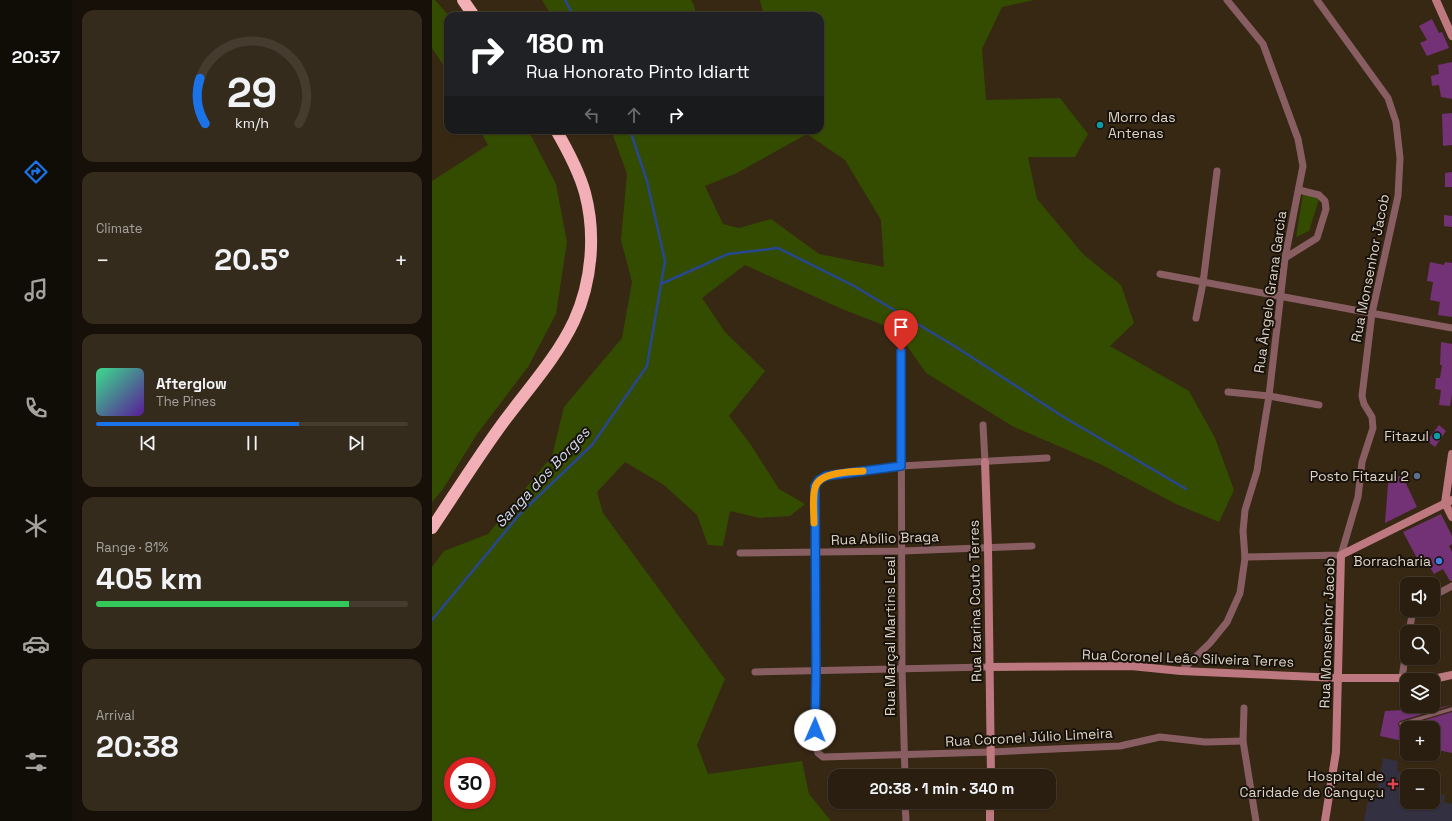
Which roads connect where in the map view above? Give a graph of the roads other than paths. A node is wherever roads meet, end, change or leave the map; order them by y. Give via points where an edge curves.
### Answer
1 (462, 0) edge
2 (1227, 0) edge
3 (1317, 0) edge
4 (1436, 0) edge
5 (471, 12) edge
6 (1452, 36) edge
7 (558, 134) edge
8 (1217, 171) dead end
9 (1299, 190) junction
10 (1285, 258) junction
11 (1160, 274) dead end
12 (1203, 283) junction
13 (1281, 296) junction
14 (1372, 313) junction
15 (1196, 318) dead end
16 (1452, 328) edge
17 (901, 351) dead end
18 (1228, 392) dead end
19 (1269, 396) junction
20 (1319, 405) dead end
21 (983, 425) dead end
22 (1452, 454) edge
23 (1047, 458) dead end
24 (985, 462) junction
25 (901, 466) junction
26 (1448, 502) edge
27 (1452, 518) edge
28 (432, 528) edge
29 (1032, 546) dead end
30 (988, 548) junction
31 (902, 551) junction
32 (740, 553) dead end
33 (814, 553) junction
34 (1341, 555) junction
35 (1245, 557) junction
36 (1452, 586) edge
37 (1440, 592) edge
38 (988, 667) junction
39 (902, 669) junction
40 (1180, 671) junction
41 (755, 672) dead end
42 (816, 672) junction
43 (1452, 675) edge
44 (1400, 677) edge
45 (1339, 678) junction
46 (1440, 678) edge
47 (1244, 708) dead end
48 (1452, 709) edge
49 (1411, 721) edge
50 (1243, 742) junction
51 (991, 752) junction
52 (905, 756) junction
53 (905, 769) edge
54 (991, 769) edge
55 (905, 809) edge
56 (990, 809) edge
57 (906, 821) edge
58 (990, 821) edge
59 (1256, 821) edge
60 (1325, 821) edge

1 - 5 highway
2 - 9 street, Rua Ângelo Grana Garcia via 1263,44 1273,67 1299,145 1302,166
3 - 14 street, Rua Monsenhor Jacob via 1388,98 1396,122 1400,158 1398,196
4 - 6 street
7 - 28 highway via 585,193 589,218 589,269 580,306 552,357
8 - 12 street
9 - 10 street, Rua Ângelo Grana Garcia
9 - 10 street via 1319,195 1326,201 1326,209 1317,238
10 - 13 street, Rua Ângelo Grana Garcia
11 - 12 street
12 - 13 street
12 - 15 street
13 - 14 street
13 - 19 street, Rua Ângelo Grana Garcia
14 - 16 street
14 - 34 street, Rua Monsenhor Jacob via 1362,396 1372,417 1373,428 1362,462 1358,497
17 - 25 street, Rua Marçal Martins Leal
18 - 19 street
19 - 20 street
19 - 35 street, Rua Ângelo Grana Garcia via 1257,471 1245,510
21 - 24 street, Rua Izarina Couto Terres
22 - 26 street
23 - 24 street
24 - 25 street
24 - 30 street, Rua Izarina Couto Terres
25 - 31 street, Rua Marçal Martins Leal
25 - 33 street via 826,476 819,480 815,486
26 - 27 street
26 - 34 street
29 - 30 street, Rua Abílio Braga
30 - 31 street, Rua Abílio Braga
30 - 38 street, Rua Izarina Couto Terres
31 - 33 street, Rua Abílio Braga
31 - 39 street, Rua Marçal Martins Leal
32 - 33 street, Rua Abílio Braga
33 - 42 street
34 - 35 street
34 - 45 street, Rua Monsenhor Jacob
35 - 40 street, Rua Ângelo Grana Garcia via 1240,593 1227,622 1210,644
36 - 37 street
38 - 39 street
38 - 40 street, Rua Coronel Leão Silveira Terres via 1131,666
38 - 51 street, Rua Izarina Couto Terres
39 - 42 street
39 - 52 street, Rua Marçal Martins Leal
40 - 45 street, Rua Coronel Leão Silveira Terres
41 - 42 street
42 - 52 street, Rua Coronel Júlio Limeira via 815,744 822,758
43 - 46 street, Rua Coronel Leão Silveira Terres
44 - 45 street, Rua Coronel Leão Silveira Terres
45 - 60 street, Rua Monsenhor Jacob via 1336,752
47 - 50 street
48 - 49 lane
50 - 51 street, Rua Coronel Júlio Limeira via 1205,742 1160,737 1120,746
50 - 59 street
51 - 52 street, Rua Coronel Júlio Limeira
51 - 54 street, Rua Izarina Couto Terres
52 - 53 street, Rua Marçal Martins Leal
55 - 57 street
56 - 58 street

